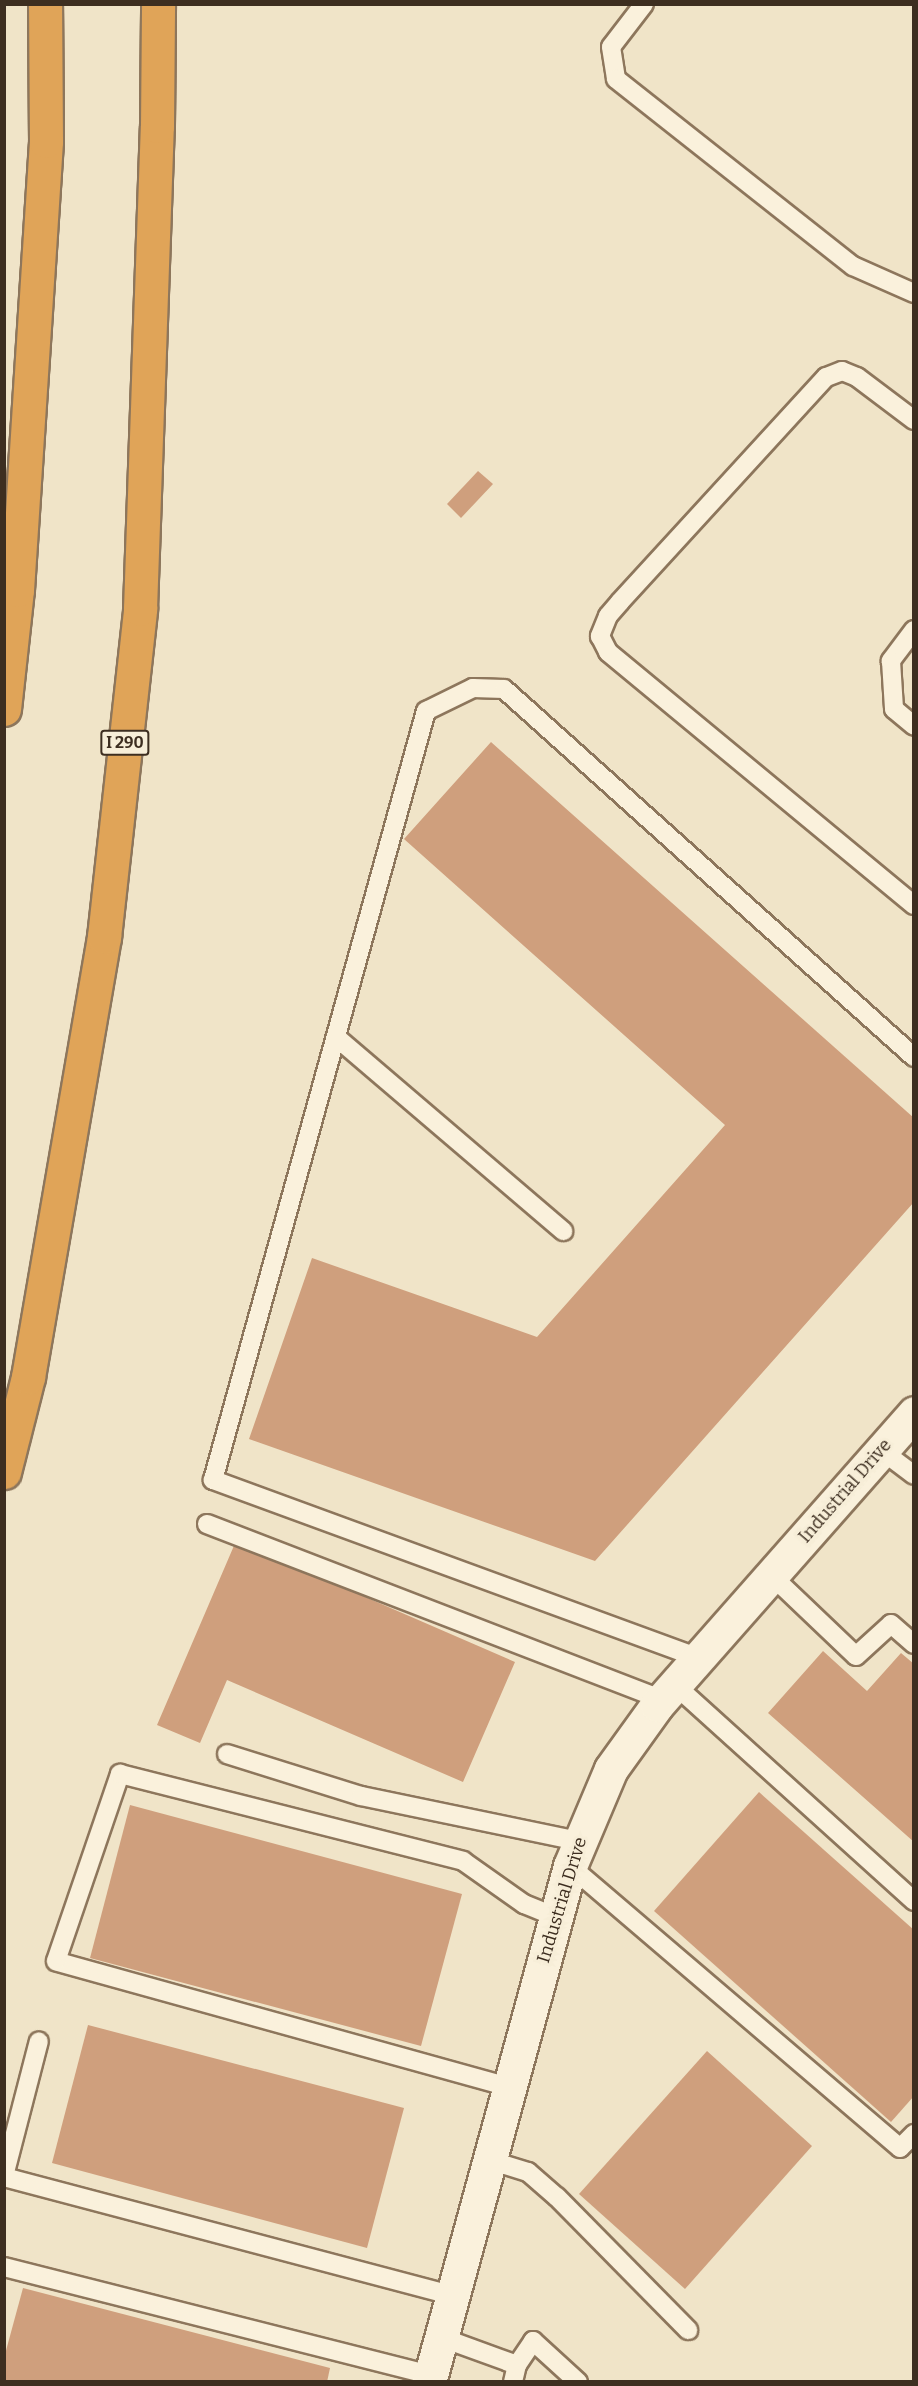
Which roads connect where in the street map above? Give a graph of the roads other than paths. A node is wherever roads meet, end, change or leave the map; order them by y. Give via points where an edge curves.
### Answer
1 (45, 4) edge
2 (158, 4) edge
3 (644, 4) edge
4 (914, 293) edge
5 (914, 420) edge
6 (914, 630) edge
7 (4, 709) edge
8 (914, 726) edge
9 (914, 905) edge
10 (336, 1037) junction
11 (914, 1057) edge
12 (562, 1231) dead end
13 (914, 1413) edge
14 (881, 1450) junction
15 (4, 1472) edge
16 (914, 1475) edge
17 (207, 1524) dead end
18 (771, 1575) junction
19 (914, 1644) edge
20 (699, 1658) junction
21 (668, 1692) junction
22 (226, 1754) dead end
23 (574, 1854) junction
24 (914, 1901) edge
25 (556, 1917) junction
26 (39, 2041) dead end
27 (509, 2087) junction
28 (914, 2134) edge
29 (489, 2160) junction
30 (4, 2176) edge
31 (4, 2266) edge
32 (451, 2295) junction
33 (688, 2330) dead end
34 (440, 2337) junction
35 (515, 2374) edge
36 (430, 2378) edge
37 (578, 2382) edge

1 - 7 highway via 45,141 17,590
2 - 15 highway, I 290 via 140,609 104,937 28,1377
3 - 4 lane via 611,47 616,79 854,266
5 - 9 lane via 857,377 842,371 826,377 620,602 608,616 600,636 608,652
6 - 8 lane via 891,661 894,709
10 - 11 lane via 426,711 473,688 504,689
10 - 12 lane
10 - 20 lane via 213,1480
13 - 14 street, Industrial Drive
14 - 16 lane
14 - 18 street, Industrial Drive
17 - 21 lane
18 - 19 lane via 856,1656 891,1624
18 - 20 street, Industrial Drive
20 - 21 street, Industrial Drive
21 - 23 street, Industrial Drive via 611,1769
21 - 24 lane
22 - 23 lane via 361,1796
23 - 25 street, Industrial Drive
23 - 28 lane via 900,2148
25 - 27 street, Industrial Drive
25 - 27 lane via 524,1904 463,1862 120,1774 56,1961
26 - 30 lane
27 - 29 street, Industrial Drive
29 - 32 street, Industrial Drive
29 - 33 lane via 528,2172
30 - 32 lane
31 - 36 lane
32 - 34 street, Industrial Drive
34 - 35 lane
34 - 36 street, Industrial Drive
35 - 37 lane via 533,2341

